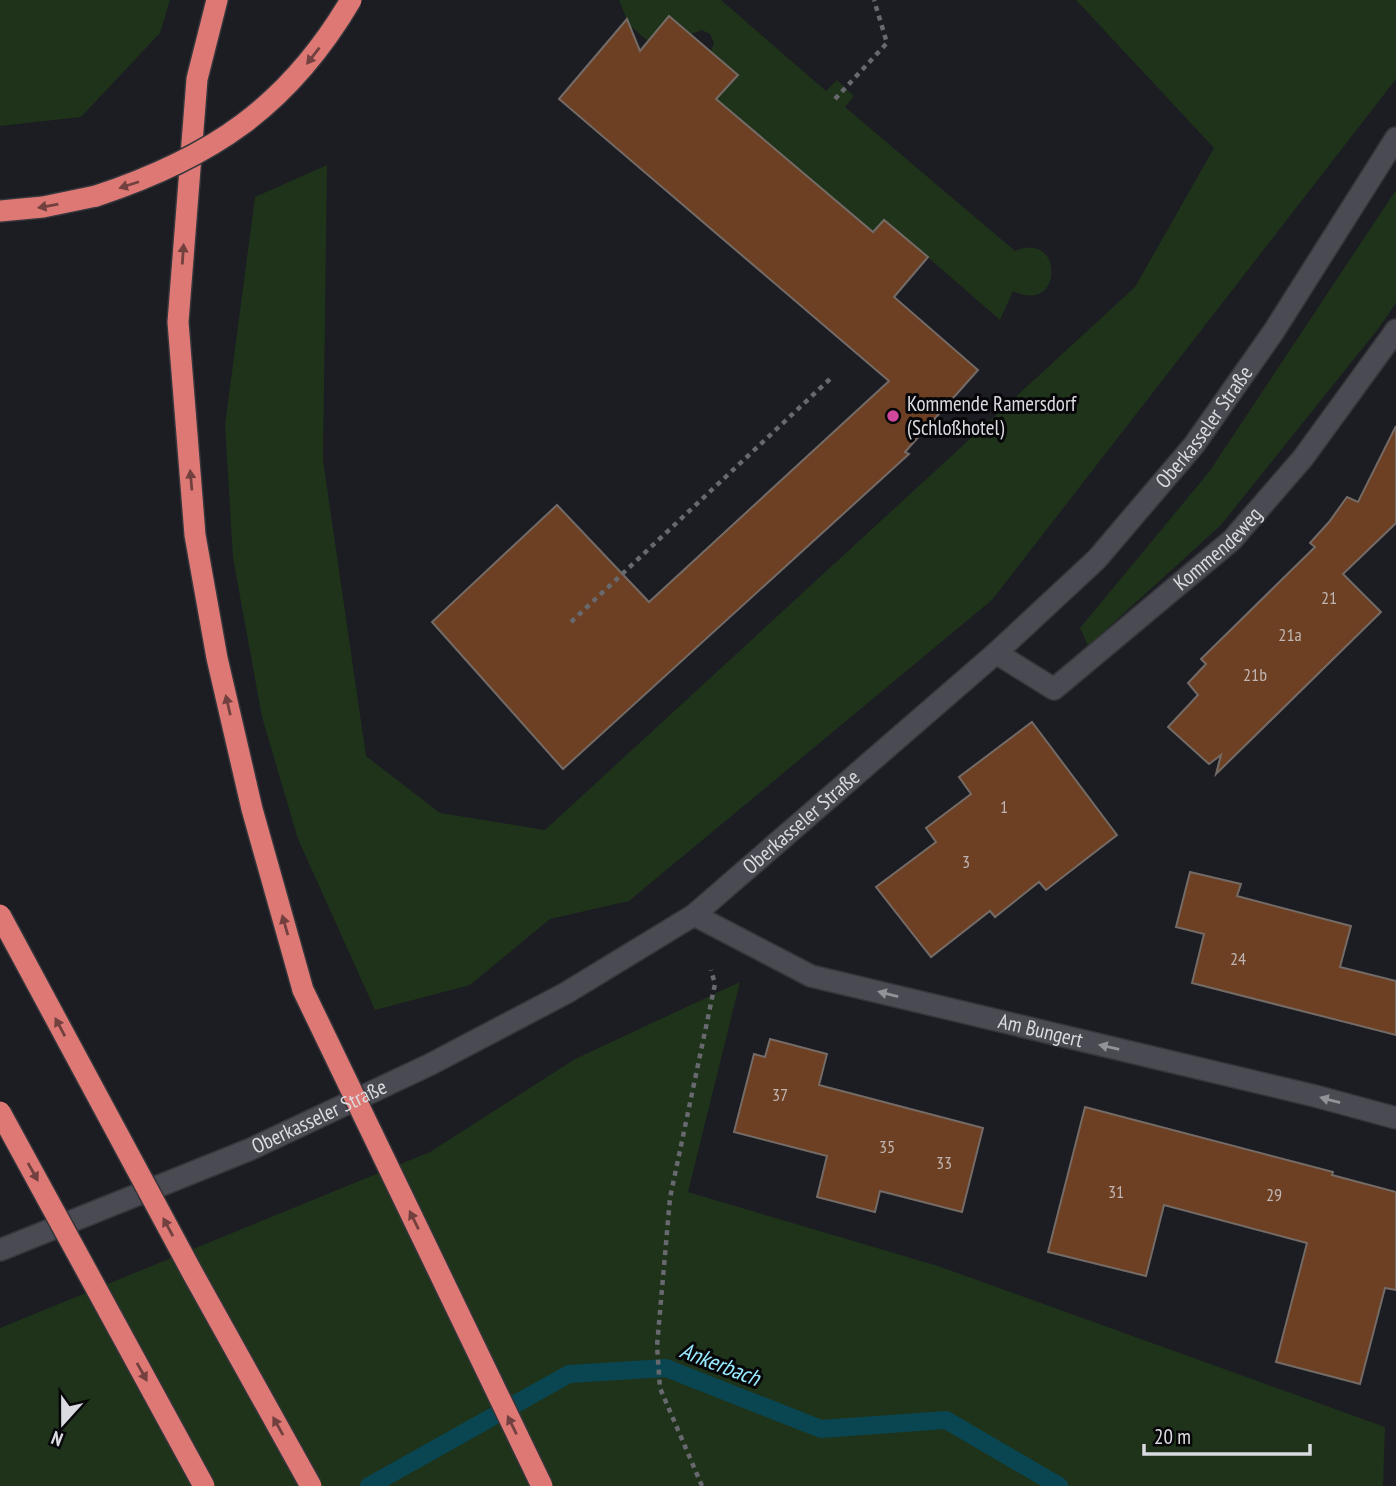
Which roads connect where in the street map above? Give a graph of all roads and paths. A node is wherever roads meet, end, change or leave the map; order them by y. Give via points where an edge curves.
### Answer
1 (217, 0) edge
2 (351, 0) edge
3 (874, 0) edge
4 (835, 99) dead end
5 (1396, 138) edge
6 (0, 211) edge
7 (1395, 332) edge
8 (831, 378) dead end
9 (571, 622) dead end
10 (996, 653) junction
11 (0, 915) edge
12 (694, 915) junction
13 (0, 1112) edge
14 (1396, 1118) edge
15 (0, 1250) edge
16 (204, 1486) edge
17 (311, 1486) edge
18 (542, 1486) edge
19 (702, 1486) edge

18 -> 1 highway, bridge via 303,990 252,809 217,658 195,536 178,322 197,79
2 -> 6 highway, bridge via 304,68 269,103 188,160 96,196
3 - 4 path via 887,43
5 - 10 street, Oberkasseler Straße via 1274,331 1194,445 1097,559
7 - 10 street, Kommendeweg via 1303,458 1232,540 1054,689
8 - 9 path
10 - 12 street, Oberkasseler Straße
17 -> 11 highway, bridge
14 -> 12 street, Am Bungert via 811,976
12 - 15 street, Oberkasseler Straße via 566,993 431,1064 251,1149
12 - 19 path via 715,984 670,1198 657,1346 660,1388
13 -> 16 highway, bridge

